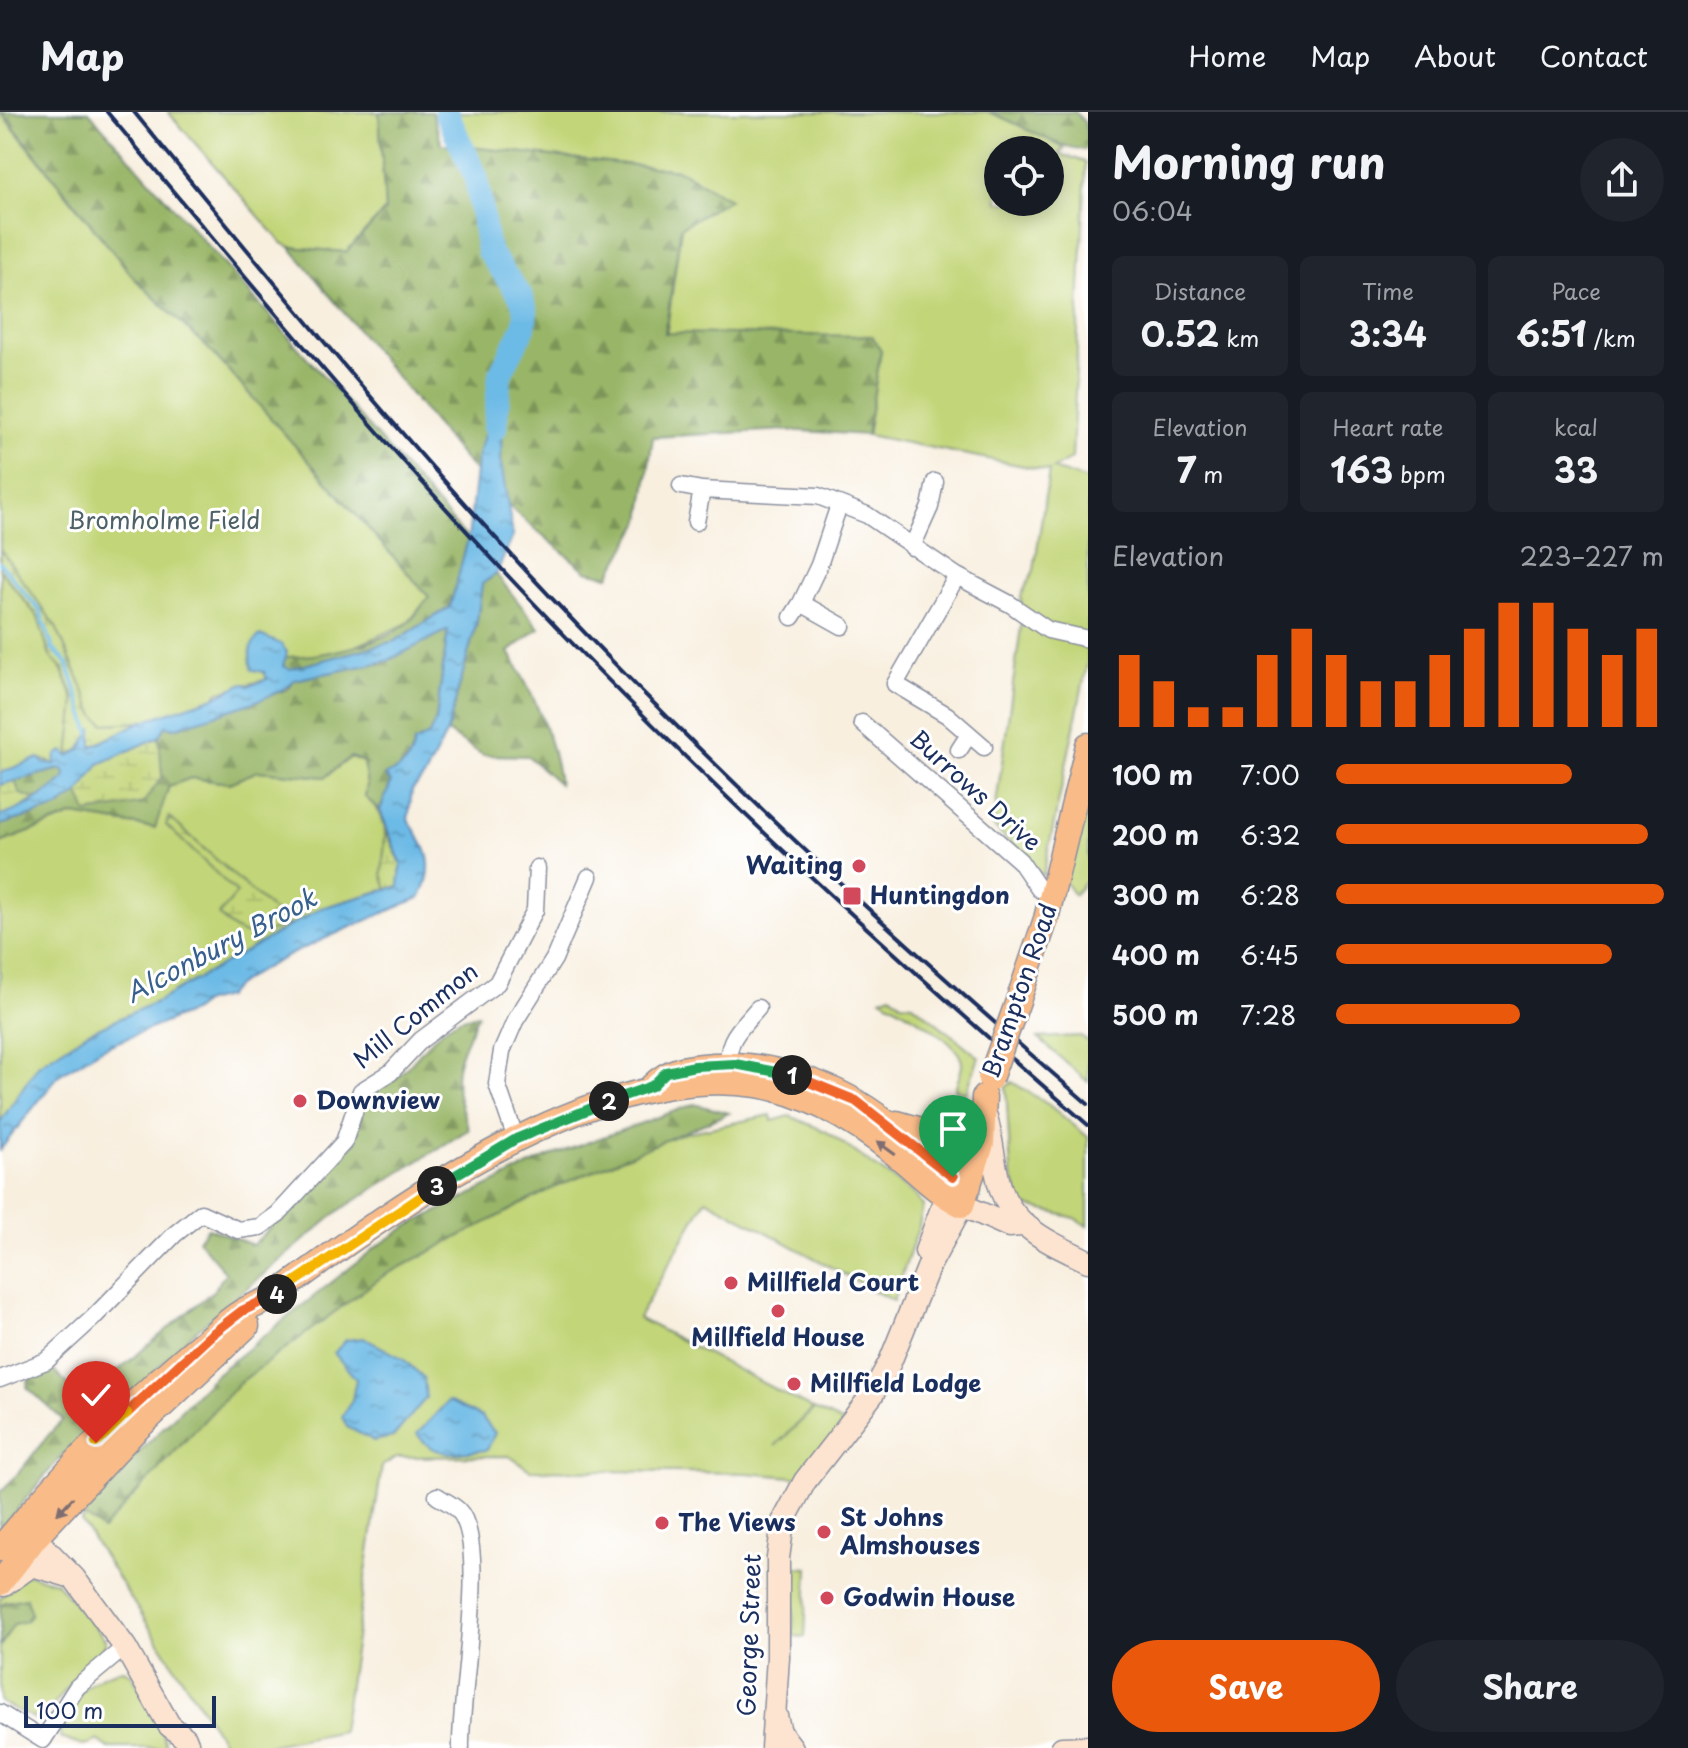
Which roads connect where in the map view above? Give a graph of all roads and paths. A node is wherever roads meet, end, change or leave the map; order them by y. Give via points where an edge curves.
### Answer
1 (935, 482) dead end
2 (681, 486) dead end
3 (702, 490) junction
4 (839, 505) junction
5 (696, 522) dead end
6 (912, 547) junction
7 (957, 576) junction
8 (842, 626) dead end
9 (1088, 639) edge
10 (862, 723) dead end
11 (1088, 745) edge
12 (984, 747) dead end
13 (537, 868) dead end
14 (589, 877) dead end
15 (1053, 894) junction
16 (758, 1008) dead end
17 (727, 1073) junction
18 (983, 1102) junction
19 (884, 1120) junction
20 (516, 1139) junction
21 (958, 1191) junction
22 (1015, 1217) junction
23 (1088, 1261) edge
24 (0, 1379) edge
25 (805, 1481) joint
26 (437, 1496) dead end
27 (28, 1530) junction
28 (0, 1549) edge
29 (74, 1578) junction
30 (0, 1586) edge
31 (125, 1647) junction
32 (1, 1718) edge
33 (170, 1737) edge
34 (782, 1745) edge
35 (1088, 1747) edge
36 (189, 1748) edge
37 (461, 1748) edge
38 (1062, 1748) edge

1 - 6 street via 922,505
2 - 3 street
3 - 4 street via 776,491 818,496
3 - 5 street
4 - 6 street via 867,515
4 - 8 street via 819,565 796,610
6 - 7 street
7 - 9 street via 1048,630
7 - 12 street via 892,690 947,715 963,743
10 - 15 street, Burrows Drive via 1020,861 1039,889
11 - 15 main road, Brampton Road
13 - 24 street, Mill Common via 535,910 497,983 361,1091 344,1142 278,1214 260,1227 238,1230 201,1213 46,1361
14 - 20 street via 554,959 502,1051 497,1084
15 - 18 main road, Brampton Road, bridge
16 - 17 street via 731,1040
17 - 19 main road via 779,1072 821,1085
17 - 20 main road via 666,1072 652,1086
21 -> 17 main road via 835,1112
18 - 19 main road via 939,1135
18 - 21 main road, Brampton Road
18 - 22 main road via 998,1181
19 - 21 main road
20 - 27 main road via 388,1216 269,1299 242,1311 69,1470
21 - 22 main road
21 - 25 main road, Brampton Road via 890,1362 872,1395
22 - 23 main road
25 - 34 main road, George Street via 779,1539 775,1711
26 - 37 street via 460,1511 470,1542 473,1586
27 - 28 main road
27 - 29 main road
27 - 30 main road
29 - 30 main road via 32,1565
29 - 31 main road
31 - 32 street via 77,1687 43,1740
31 - 33 main road
33 - 36 main road via 185,1738
35 - 38 main road

